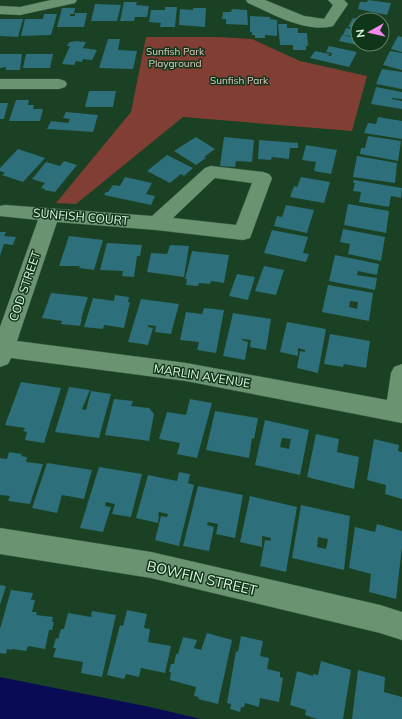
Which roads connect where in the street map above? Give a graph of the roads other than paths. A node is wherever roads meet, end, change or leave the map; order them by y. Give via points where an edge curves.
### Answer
1 (70, 0) edge
2 (253, 0) edge
3 (335, 0) edge
4 (0, 10) edge
5 (0, 84) edge
6 (59, 84) dead end
7 (2, 209) edge
8 (50, 214) junction
9 (156, 223) junction
10 (1, 351) edge
11 (402, 373) edge
12 (400, 412) edge
13 (0, 541) edge
14 (402, 626) edge

1 - 4 street via 20,11
2 - 3 street via 317,24 328,23 341,4
5 - 6 street
7 - 8 street, SUNFISH COURT
8 - 9 street, SUNFISH COURT
8 - 10 street, COD STREET
9 - 9 street, SUNFISH COURT via 243,233 263,178 211,172
10 - 12 street, MARLIN AVENUE via 186,372
11 - 12 street
13 - 14 street, BOWFIN STREET via 151,565

